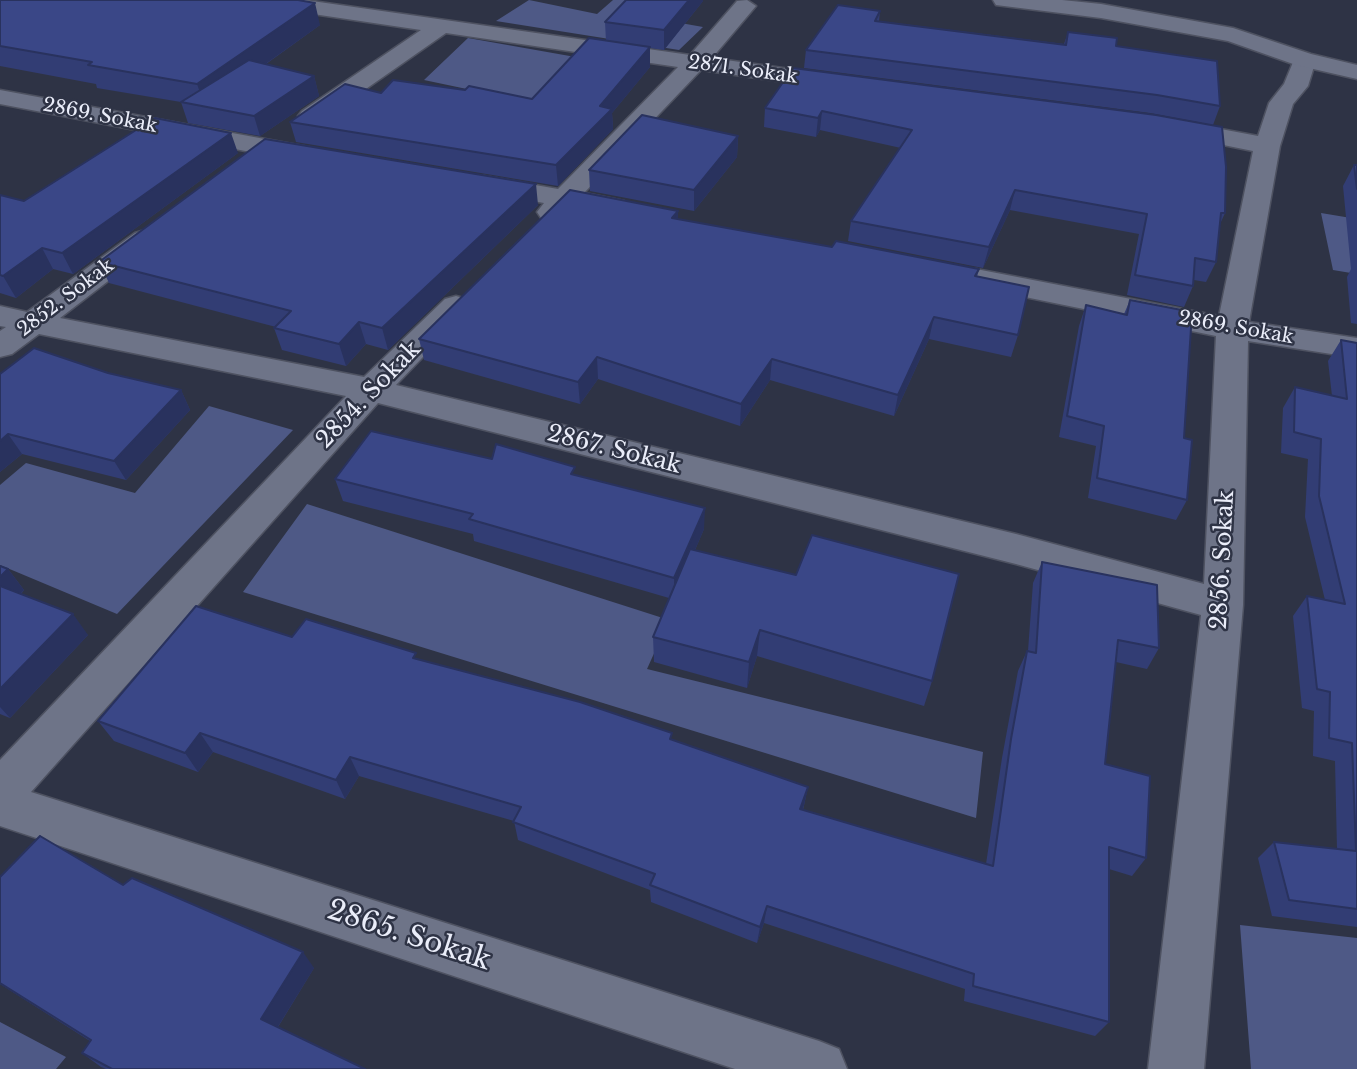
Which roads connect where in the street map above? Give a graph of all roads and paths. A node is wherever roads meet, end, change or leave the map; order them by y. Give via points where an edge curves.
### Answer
1 (259, 0) edge
2 (1004, 0) edge
3 (745, 6) dead end
4 (439, 28) junction
5 (1304, 61) junction
6 (694, 64) junction
7 (1357, 72) edge
8 (860, 86) edge
9 (0, 97) edge
10 (1150, 124) edge
11 (1267, 146) junction
12 (255, 156) junction
13 (334, 159) edge
14 (456, 180) edge
15 (565, 198) junction
16 (647, 214) edge
17 (166, 223) edge
18 (526, 236) edge
19 (946, 273) edge
20 (478, 284) edge
21 (17, 319) edge
22 (1232, 329) junction
23 (0, 346) edge
24 (1357, 348) edge
25 (371, 390) junction
26 (1223, 605) junction
27 (0, 793) edge
28 (0, 804) edge
29 (819, 1069) edge
30 (1176, 1069) edge

1 - 4 street, 2871. Sokak
2 - 5 street via 1101,11 1233,35
3 - 6 street
4 - 6 street, 2871. Sokak
4 - 12 street
5 - 7 street
5 - 11 street, 2856. Sokak via 1296,86 1280,103
6 - 8 street, 2871. Sokak
6 - 15 street
9 - 12 street, 2869. Sokak
10 - 11 street
11 - 22 street, 2856. Sokak
12 - 13 street, 2869. Sokak
14 - 15 street
15 - 16 street
15 - 18 street
17 - 21 street, 2852. Sokak
19 - 22 street, 2869. Sokak
20 - 25 street, 2854. Sokak
21 - 23 street, 2852. Sokak
21 - 25 street, 2867. Sokak
22 - 24 street, 2869. Sokak
22 - 26 street, 2856. Sokak
25 - 26 street, 2867. Sokak via 1016,549
25 - 27 street, 2854. Sokak
26 - 30 street, 2856. Sokak
28 - 29 street, 2865. Sokak

